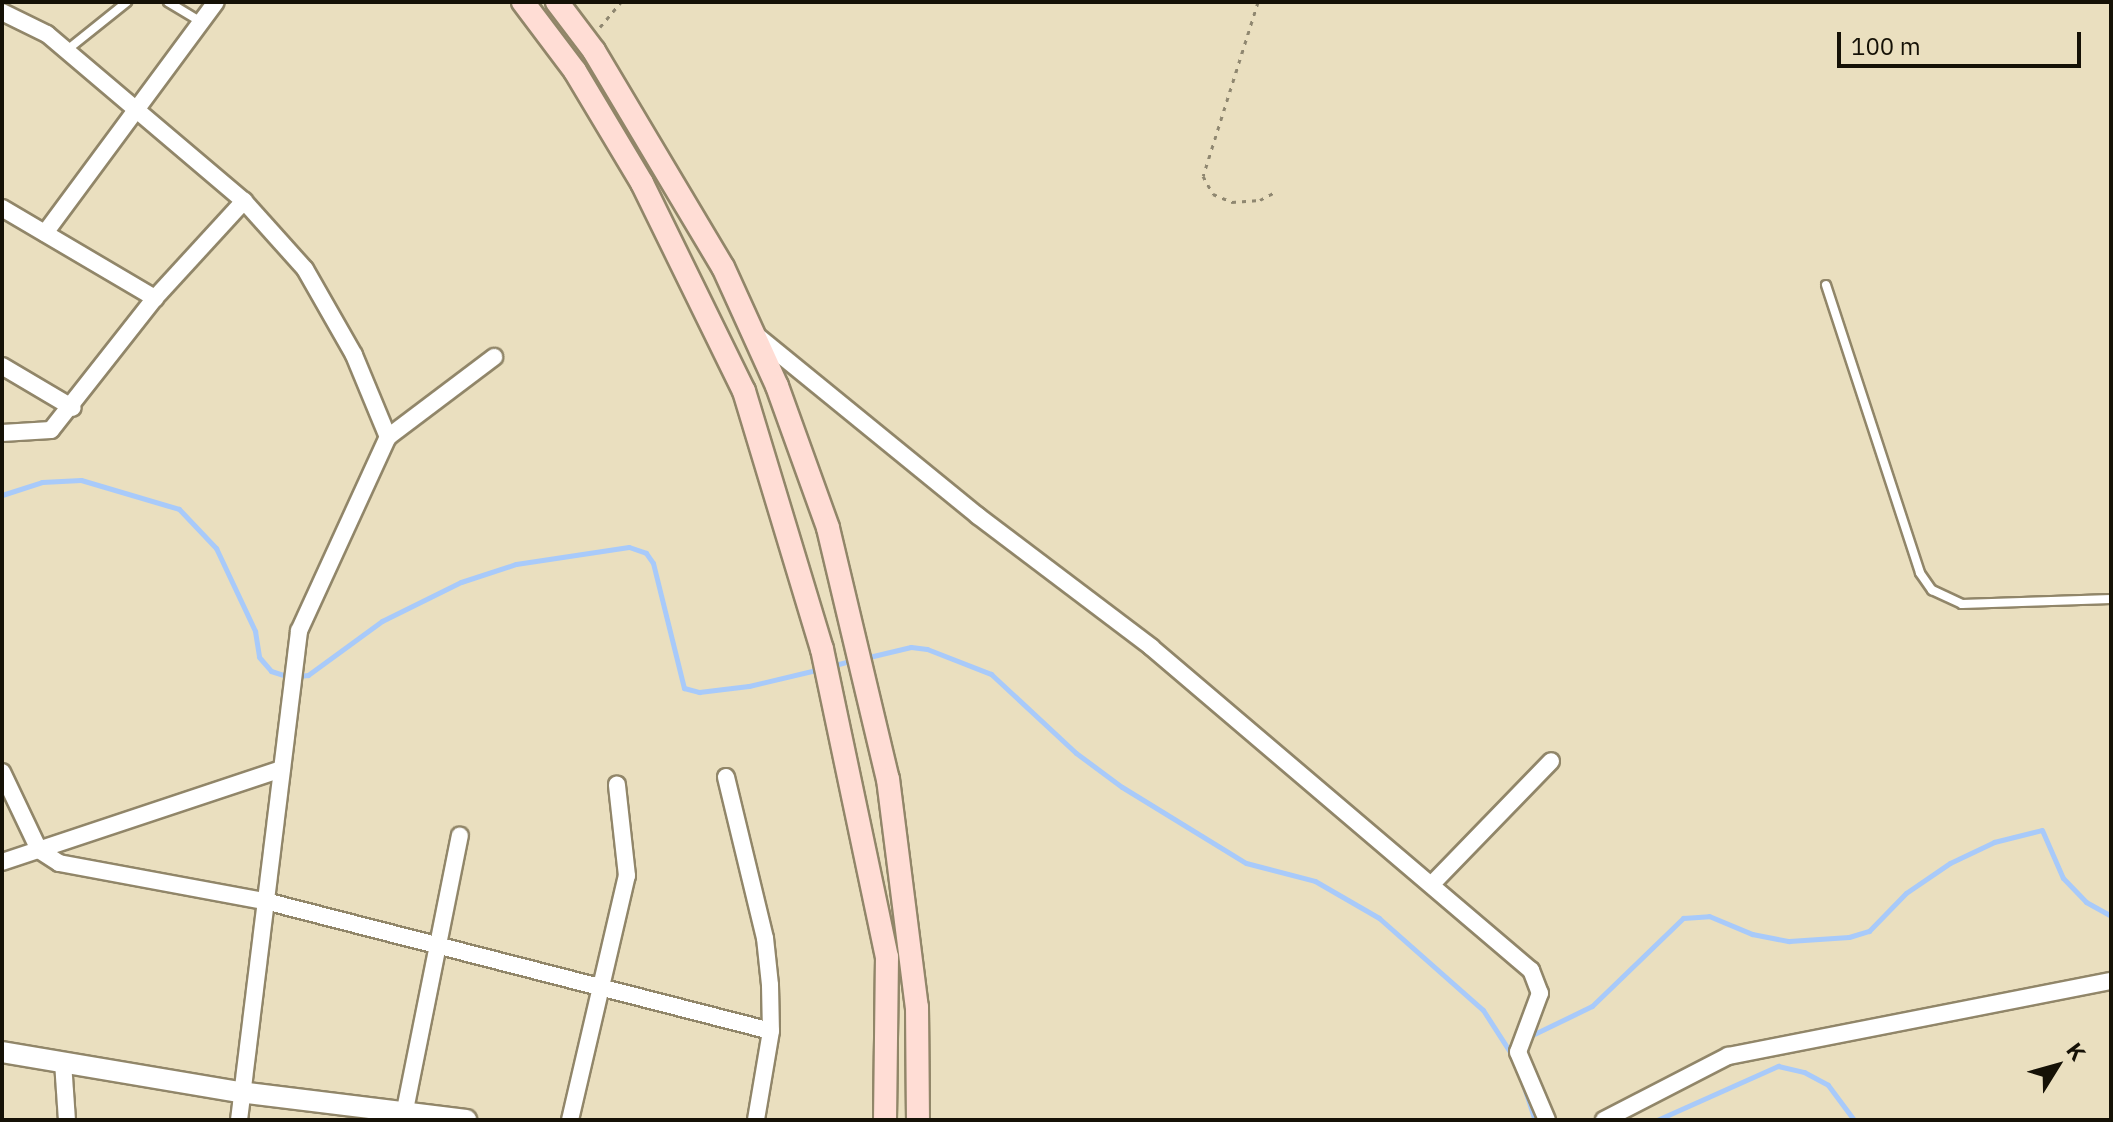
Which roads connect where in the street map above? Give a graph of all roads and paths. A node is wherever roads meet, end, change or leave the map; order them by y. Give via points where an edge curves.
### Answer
1 (127, 2) edge
2 (168, 2) edge
3 (216, 2) edge
4 (523, 2) edge
5 (557, 2) edge
6 (621, 2) edge
7 (1258, 2) edge
8 (2, 12) edge
9 (201, 22) junction
10 (585, 40) junction
11 (67, 50) junction
12 (138, 106) junction
13 (1273, 193) dead end
14 (244, 201) junction
15 (2, 208) edge
16 (45, 233) junction
17 (1826, 285) dead end
18 (155, 298) junction
19 (753, 332) junction
20 (494, 357) dead end
21 (2, 366) edge
22 (73, 408) junction
23 (2, 433) edge
24 (388, 437) junction
25 (2111, 599) edge
26 (1551, 761) dead end
27 (282, 769) junction
28 (2, 772) edge
29 (726, 777) dead end
30 (617, 785) dead end
31 (460, 836) dead end
32 (39, 850) junction
33 (2, 862) edge
34 (1432, 884) junction
35 (265, 901) junction
36 (434, 945) junction
37 (2111, 981) edge
38 (601, 988) junction
39 (771, 1031) junction
40 (2, 1052) edge
41 (63, 1062) junction
42 (239, 1092) junction
43 (403, 1118) edge
44 (67, 1120) edge
45 (239, 1120) edge
46 (466, 1120) edge
47 (570, 1120) edge
48 (756, 1120) edge
49 (885, 1120) edge
50 (918, 1120) edge
51 (1547, 1120) edge
52 (1604, 1120) edge

1 - 11 lane
2 - 9 lane
3 - 9 street
4 - 49 main road via 575,71 642,183 744,391 822,649 887,957
5 - 10 main road
6 - 10 path via 619,11
7 - 13 path via 1203,176 1213,194 1232,202 1260,200
8 - 11 street
9 - 12 street
10 - 19 main road via 723,267
11 - 12 street
12 - 14 street
12 - 16 street
14 - 18 street
14 - 24 street via 305,269 354,355
15 - 16 street
16 - 18 street
17 - 25 lane via 1920,573 1932,590 1962,604
18 - 22 street
19 - 34 street via 1162,656
19 - 50 main road via 828,528 888,779 917,1007
20 - 24 street
21 - 22 street
22 - 23 street via 51,430
24 - 27 street via 299,631
26 - 34 street
27 - 32 street
27 - 35 street
28 - 32 street
29 - 39 street via 765,938
30 - 38 street via 627,876
31 - 36 street
32 - 33 street
32 - 35 street via 59,863
34 - 51 street via 1537,981 1540,993 1518,1052
35 - 36 street
35 - 42 street
36 - 38 street
36 - 43 street
37 - 52 street via 1728,1056
38 - 39 street
38 - 47 street
39 - 48 street
40 - 41 street
41 - 42 street
41 - 44 street
42 - 43 street
42 - 45 street
43 - 46 street

